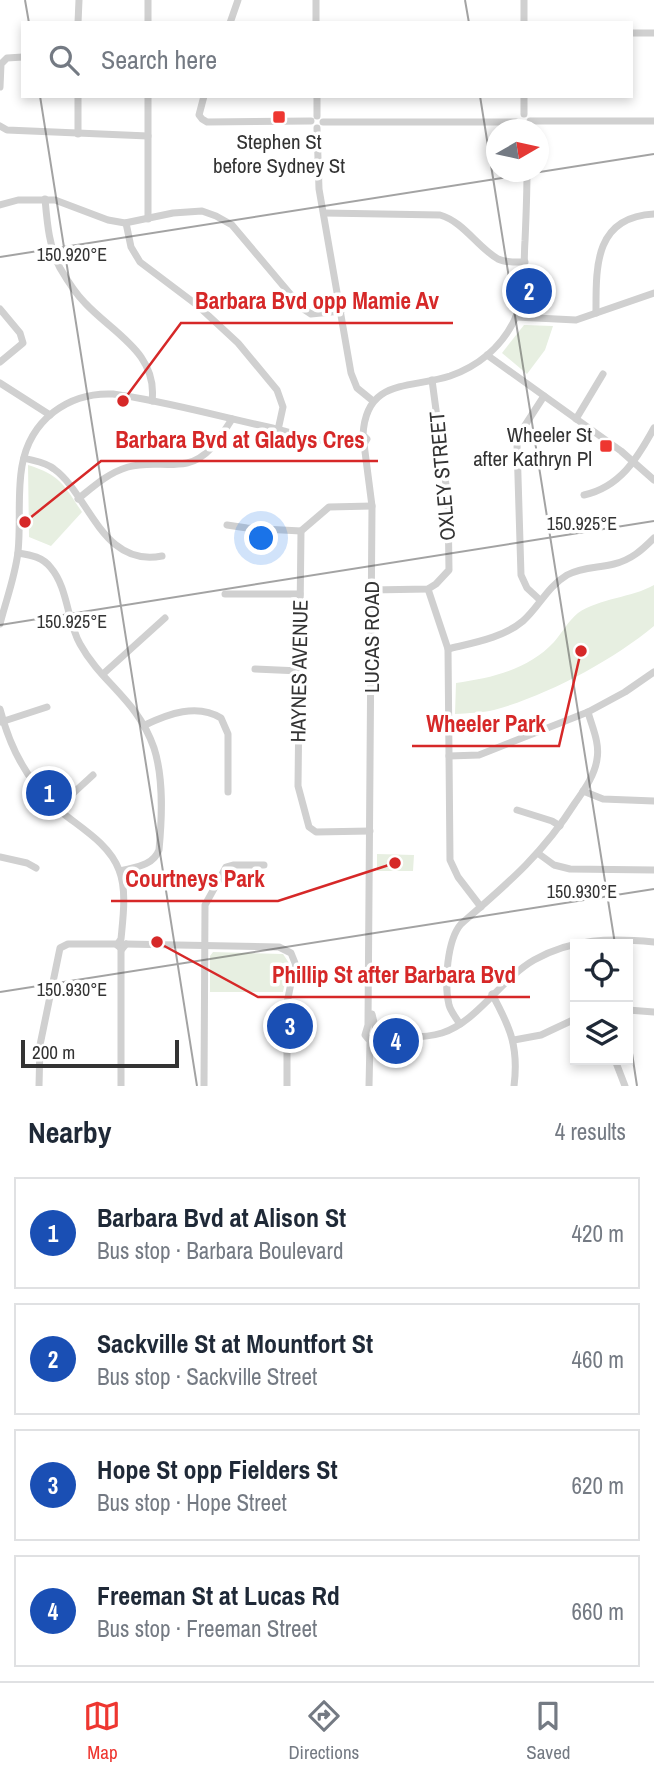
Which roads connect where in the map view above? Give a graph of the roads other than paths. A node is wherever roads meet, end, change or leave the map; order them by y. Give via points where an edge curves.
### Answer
1 (79, 0) edge
2 (148, 0) edge
3 (238, 0) edge
4 (316, 0) edge
5 (524, 0) edge
6 (78, 21) edge
7 (148, 21) edge
8 (231, 21) edge
9 (316, 21) edge
10 (524, 21) edge
11 (633, 33) edge
12 (654, 33) edge
13 (21, 57) edge
14 (0, 87) edge
15 (78, 98) edge
16 (148, 98) edge
17 (203, 98) edge
18 (317, 98) edge
19 (524, 98) edge
20 (519, 119) edge
21 (654, 121) edge
22 (317, 122) junction
23 (486, 125) edge
24 (549, 125) edge
25 (0, 126) edge
26 (78, 134) junction
27 (148, 136) junction
28 (525, 182) edge
29 (45, 199) junction
30 (0, 205) edge
31 (324, 213) junction
32 (654, 214) edge
33 (148, 219) junction
34 (126, 223) junction
35 (525, 262) junction
36 (654, 293) edge
37 (0, 309) edge
38 (341, 311) junction
39 (596, 313) junction
40 (516, 317) junction
41 (488, 355) junction
42 (0, 362) edge
43 (603, 374) dead end
44 (432, 380) junction
45 (0, 383) edge
46 (544, 396) junction
47 (152, 401) junction
48 (373, 401) junction
49 (50, 415) junction
50 (232, 419) junction
51 (576, 419) junction
52 (654, 428) edge
53 (278, 430) junction
54 (362, 439) junction
55 (24, 458) junction
56 (634, 461) junction
57 (654, 480) edge
58 (584, 495) dead end
59 (78, 499) junction
60 (372, 506) junction
61 (227, 525) dead end
62 (302, 531) junction
63 (654, 538) edge
64 (18, 553) junction
65 (162, 556) dead end
66 (428, 589) junction
67 (372, 590) junction
68 (225, 594) dead end
69 (300, 594) junction
70 (540, 600) junction
71 (165, 618) dead end
72 (0, 624) edge
73 (448, 649) junction
74 (255, 669) dead end
75 (300, 671) junction
76 (654, 673) edge
77 (103, 674) junction
78 (47, 707) dead end
79 (0, 709) edge
80 (588, 712) junction
81 (2, 722) edge
82 (145, 725) junction
83 (449, 756) junction
84 (93, 775) dead end
85 (583, 791) junction
86 (228, 792) dead end
87 (654, 802) edge
88 (57, 808) junction
89 (517, 810) dead end
90 (560, 826) junction
91 (370, 831) junction
92 (539, 854) junction
93 (0, 857) edge
94 (264, 865) dead end
95 (36, 868) dead end
96 (654, 870) edge
97 (120, 871) junction
98 (481, 907) junction
99 (654, 942) edge
100 (121, 944) junction
101 (204, 946) junction
102 (492, 994) junction
103 (633, 1010) edge
104 (654, 1012) edge
105 (570, 1021) edge
106 (460, 1024) junction
107 (373, 1032) junction
108 (514, 1040) junction
109 (617, 1065) edge
110 (39, 1086) edge
111 (121, 1086) edge
112 (204, 1086) edge
113 (287, 1086) edge
114 (369, 1086) edge
115 (514, 1086) edge
116 (625, 1086) edge

1 - 6 street
2 - 7 street
3 - 8 street
4 - 9 street
5 - 10 street
11 - 12 street
13 - 14 street via 7,58 1,64
15 - 26 street
16 - 27 street
17 - 22 street via 199,112 204,121
18 - 22 street
19 - 20 street
21 - 24 street
22 - 23 street
22 - 31 street
25 - 26 street
26 - 27 street
27 - 33 street
28 - 35 street
29 - 30 street
29 - 34 street
29 - 47 street via 58,265 83,302 145,360 153,381
31 - 35 street via 440,215 455,221 497,258
31 - 38 street
32 - 39 street via 625,219 600,250
33 - 34 street
33 - 38 street via 202,211 216,216 232,225 302,308 311,314
34 - 53 street via 140,262 239,344 277,390 283,407
35 - 40 street via 524,292
36 - 39 street
37 - 42 street via 23,343
38 - 48 street via 353,380
39 - 40 street via 576,320
40 - 41 street
41 - 44 street via 465,370
41 - 46 street
43 - 51 street
44 - 48 street via 398,386
44 - 66 street, OXLEY STREET via 449,500 449,570
45 - 49 street
46 - 51 street
46 - 70 street via 522,430 516,453 521,575
47 - 49 street via 97,394 71,401
47 - 50 street
48 - 54 street, LUCAS ROAD
49 - 55 street via 34,433
50 - 53 street
50 - 59 street via 218,442 202,456 188,463 127,467 108,475
51 - 56 street
52 - 56 street
53 - 54 street via 321,442
54 - 60 street, LUCAS ROAD
55 - 59 street via 53,467
55 - 64 street
56 - 57 street
56 - 58 street via 613,483
59 - 65 street via 94,522 124,550
60 - 62 street via 331,506
60 - 67 street, LUCAS ROAD
61 - 62 street
62 - 69 street, HAYNES AVENUE
63 - 70 street via 624,561 568,575
64 - 72 street
64 - 77 street via 38,558 51,568 79,643
66 - 67 street
66 - 73 street
67 - 91 street, LUCAS ROAD
68 - 69 street
69 - 75 street, HAYNES AVENUE
70 - 73 street via 513,628
71 - 77 street
73 - 83 street
74 - 75 street
75 - 91 street, HAYNES AVENUE via 298,786 307,824 317,832
76 - 80 street
77 - 82 street
78 - 81 street
79 - 81 street
80 - 83 street via 479,755
80 - 85 street via 598,758
81 - 88 street via 23,767
82 - 86 street via 183,712 221,718 228,734
82 - 97 street via 159,767 159,850 148,863
83 - 98 street via 450,860
84 - 88 street
85 - 87 street via 603,799
85 - 90 street
88 - 97 street via 105,848
89 - 90 street
90 - 92 street
91 - 107 street, LUCAS ROAD
92 - 96 street via 570,869
92 - 98 street
93 - 95 street
94 - 101 street via 229,865 224,870 205,905
97 - 100 street
98 - 106 street via 457,929 450,945 448,1001
99 - 102 street via 605,939 573,943 531,961
100 - 101 street
100 - 110 street via 62,946 40,1045
100 - 111 street
101 - 112 street
101 - 113 street via 279,947 291,953 295,963 287,1003
102 - 106 street
102 - 108 street
103 - 104 street
105 - 108 street via 541,1035
106 - 107 street via 434,1034
107 - 114 street
108 - 115 street
109 - 116 street

